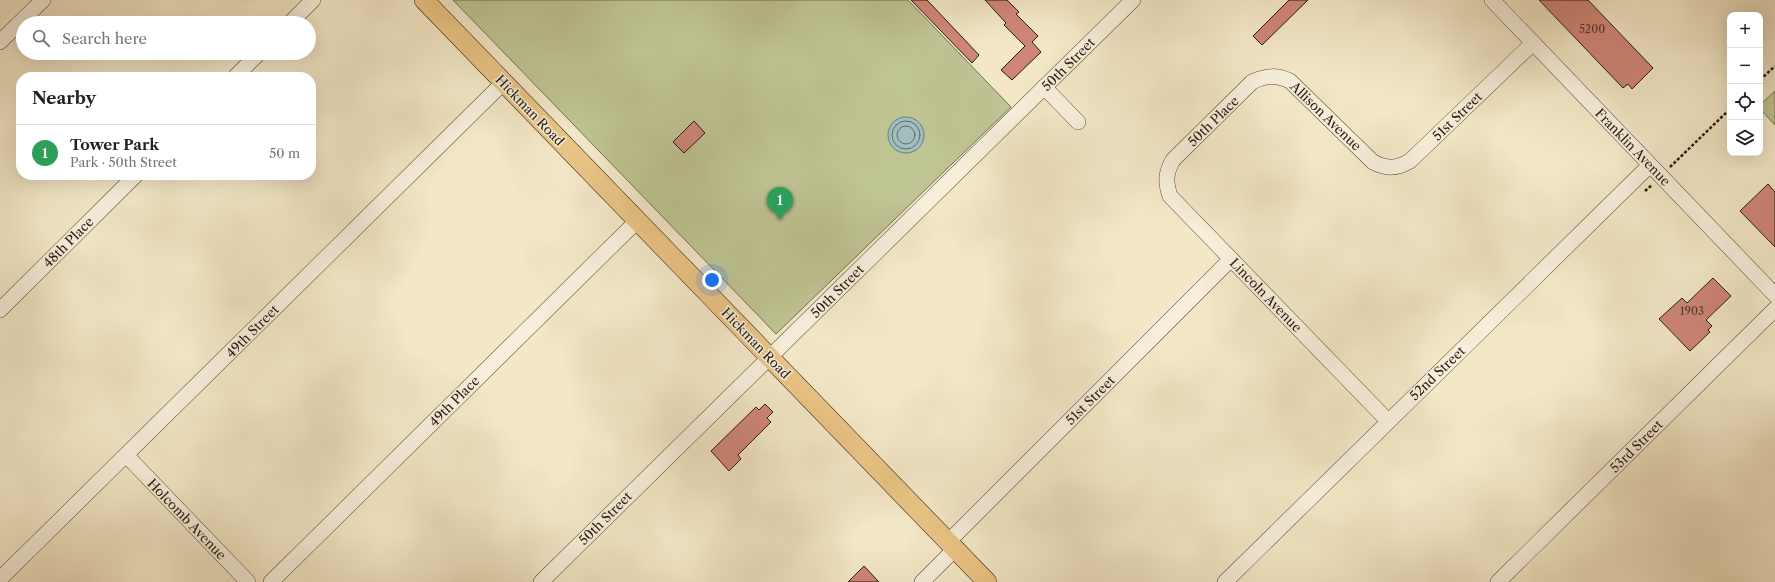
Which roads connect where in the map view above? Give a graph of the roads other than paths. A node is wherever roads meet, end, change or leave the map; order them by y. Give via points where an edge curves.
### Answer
1 (42, 0) edge
2 (313, 0) edge
3 (424, 0) edge
4 (1133, 0) edge
5 (1492, 0) edge
6 (26, 16) edge
7 (297, 16) edge
8 (16, 26) edge
9 (0, 42) edge
10 (1533, 43) junction
11 (252, 60) edge
12 (240, 72) edge
13 (504, 82) junction
14 (1252, 82) joint
15 (1044, 87) junction
16 (1078, 122) dead end
17 (1173, 160) joint
18 (1373, 162) joint
19 (1650, 164) junction
20 (131, 180) edge
21 (638, 221) junction
22 (1231, 259) junction
23 (1775, 295) edge
24 (1775, 309) edge
25 (0, 310) edge
26 (770, 357) junction
27 (1388, 421) junction
28 (126, 455) junction
29 (952, 545) junction
30 (0, 579) edge
31 (248, 582) edge
32 (272, 582) edge
33 (541, 582) edge
34 (922, 582) edge
35 (987, 582) edge
36 (1225, 582) edge
37 (1498, 582) edge

1 - 6 street
2 - 7 street
3 - 13 main road, Hickman Road
4 - 15 street, 50th Street
5 - 10 street, Franklin Avenue
8 - 9 street
10 - 18 street, 51st Street via 1410,161 1392,168
10 - 19 street, Franklin Avenue
11 - 12 street
13 - 21 main road, Hickman Road
13 - 28 street, 49th Street
14 - 17 street, 50th Place
14 - 18 street, Allison Avenue via 1270,76 1280,76 1290,81
15 - 16 street
15 - 26 street, 50th Street
17 - 22 street, Lincoln Avenue via 1166,176 1170,196
19 - 23 street, Franklin Avenue
19 - 27 street, 52nd Street
20 - 25 street, 48th Place
21 - 26 main road, Hickman Road
21 - 32 street, 49th Place
22 - 27 street, Lincoln Avenue
22 - 29 street, 51st Street
24 - 37 street, 53rd Street
26 - 29 main road, Hickman Road
26 - 33 street, 50th Street
27 - 36 street, 52nd Street
28 - 30 street, 49th Street
28 - 31 street, Holcomb Avenue
29 - 34 street, 51st Street
29 - 35 main road, Hickman Road

